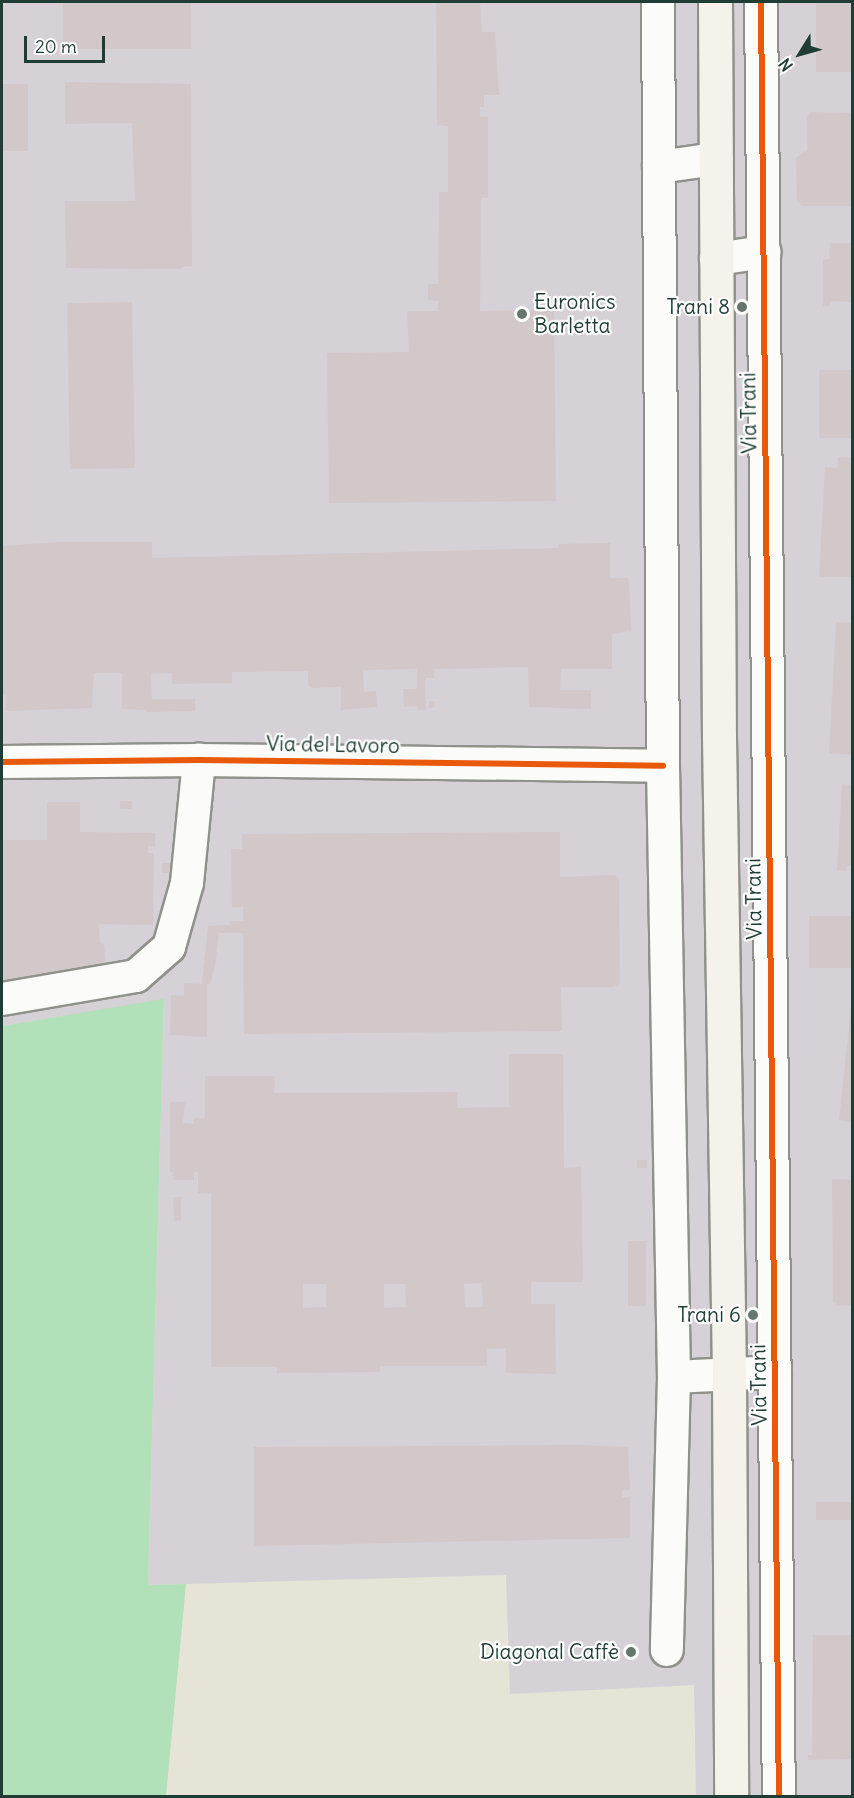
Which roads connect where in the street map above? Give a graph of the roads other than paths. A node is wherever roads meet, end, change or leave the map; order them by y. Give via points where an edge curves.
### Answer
1 (657, 2) edge
2 (715, 2) edge
3 (761, 2) edge
4 (716, 159) junction
5 (659, 167) junction
6 (764, 252) junction
7 (716, 258) junction
8 (199, 760) junction
9 (2, 762) edge
10 (663, 766) junction
11 (2, 999) edge
12 (775, 1372) junction
13 (729, 1375) junction
14 (674, 1377) junction
15 (667, 1650) dead end
16 (731, 1797) edge
17 (779, 1797) edge

1 - 5 street
2 - 4 main road, Via Trani
3 - 6 street, Via Trani
4 - 5 street
4 - 7 main road, Via Trani
5 - 10 street
6 - 7 street
6 - 12 street, Via Trani
7 - 13 main road, Via Trani via 718,725
8 - 9 street, Via del Lavoro
8 - 10 street, Via del Lavoro
8 - 11 street via 187,883 169,947 136,976
10 - 14 street
12 - 13 street, Via Trani
12 - 17 street, Via Trani
13 - 14 street, Via Trani
13 - 16 main road, Via Trani
14 - 15 street

